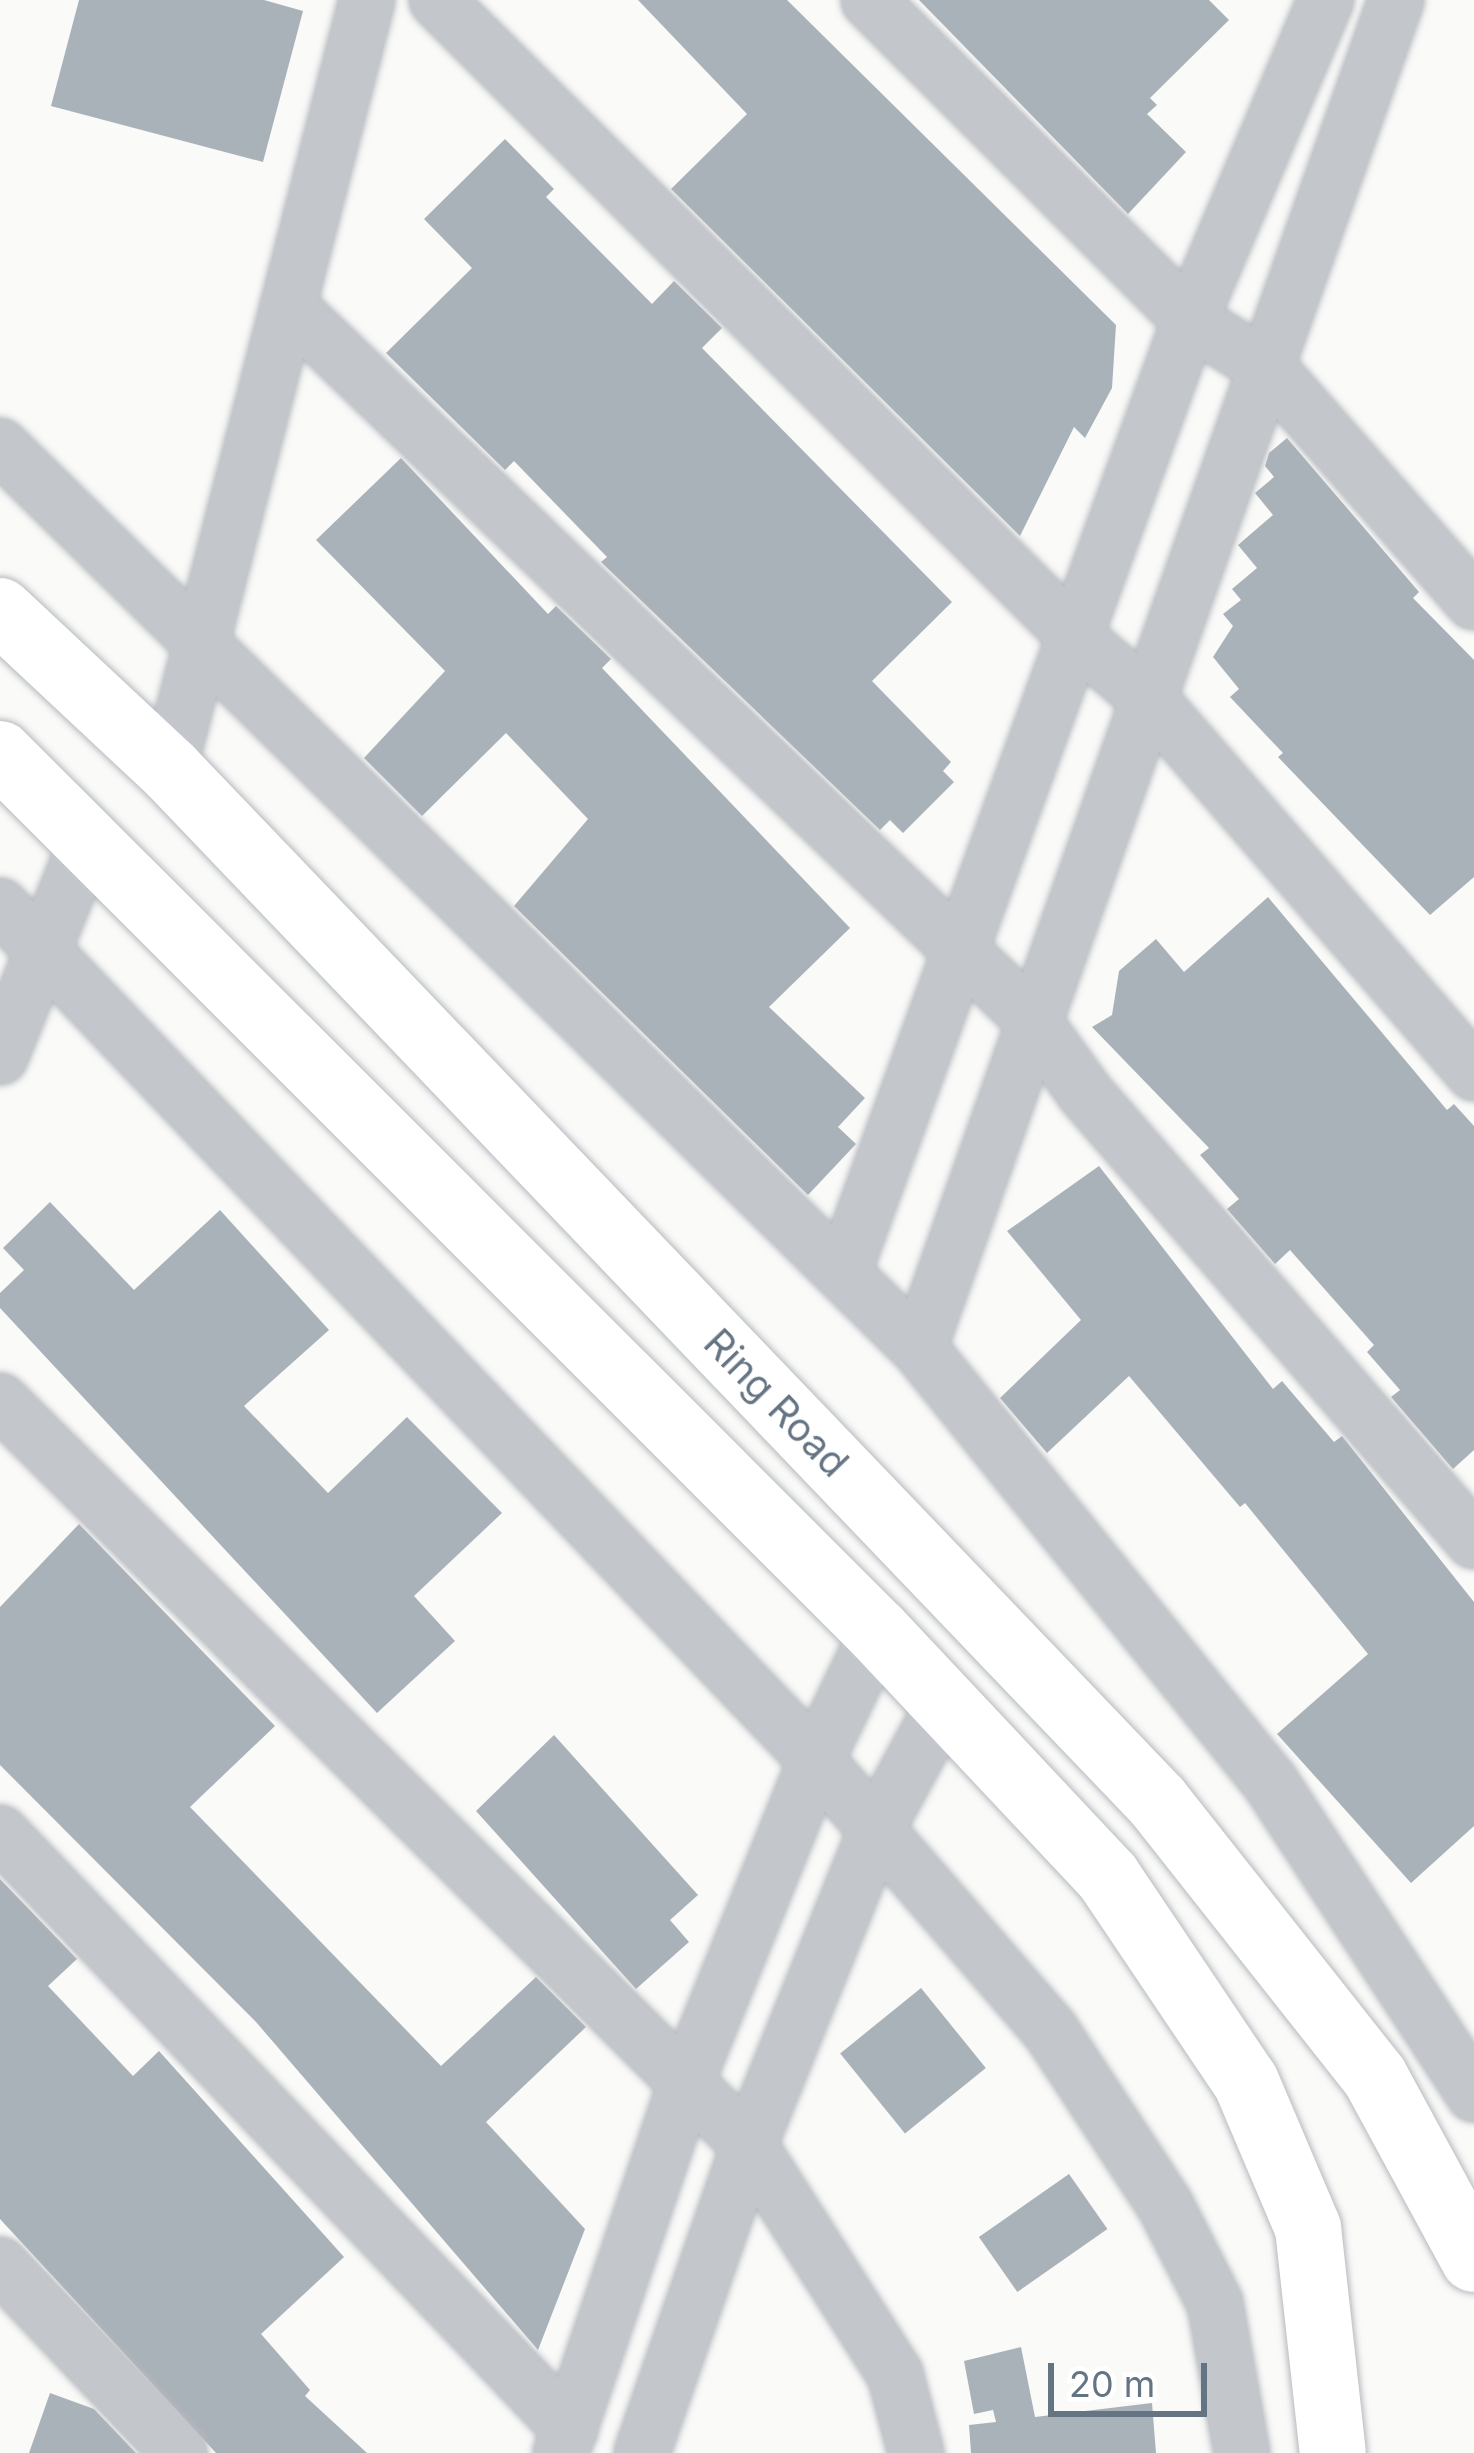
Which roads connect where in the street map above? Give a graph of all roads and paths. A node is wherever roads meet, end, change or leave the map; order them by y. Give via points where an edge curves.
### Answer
1 (367, 0) edge
2 (436, 0) edge
3 (869, 0) edge
4 (1396, 0) edge
5 (1323, 2) edge
6 (1378, 51) junction
7 (288, 306) junction
8 (1190, 320) junction
9 (1269, 369) junction
10 (0, 446) edge
11 (1474, 602) edge
12 (0, 611) edge
13 (202, 639) junction
14 (1078, 640) junction
15 (1150, 701) junction
16 (0, 754) edge
17 (169, 769) junction
18 (88, 838) junction
19 (0, 907) edge
20 (961, 952) junction
21 (21, 958) edge
22 (1030, 1018) junction
23 (0, 1057) edge
24 (1474, 1073) edge
25 (843, 1273) junction
26 (919, 1348) junction
27 (0, 1401) edge
28 (1474, 1541) edge
29 (878, 1632) junction
30 (945, 1703) junction
31 (816, 1760) junction
32 (877, 1828) junction
33 (0, 1833) edge
34 (687, 2080) junction
35 (1474, 2094) edge
36 (748, 2145) junction
37 (1474, 2259) edge
38 (0, 2265) edge
39 (566, 2441) edge
40 (178, 2453) edge
41 (642, 2453) edge
42 (916, 2453) edge
43 (1242, 2453) edge
44 (1333, 2453) edge

1 - 7 street
2 - 14 street
3 - 8 street
4 - 6 street
5 - 6 street
5 - 8 street
6 - 9 street
7 - 13 street
7 - 20 street
8 - 9 street
8 - 14 street
9 - 11 street
9 - 15 street
10 - 13 street
12 - 17 main road, Ring Road
13 - 17 street
13 - 25 street
14 - 15 street
14 - 20 street
15 - 22 street
15 - 24 street
16 - 18 main road
17 - 37 main road, Ring Road via 1157,1801 1375,2077
18 - 21 street
18 - 29 main road
19 - 21 street
20 - 22 street
20 - 25 street
21 - 23 street
21 - 31 street
22 - 26 street
22 - 28 street via 1085,1093
25 - 26 street
26 - 35 street via 1270,1782
27 - 34 street
29 - 30 main road
29 - 31 street
30 - 32 street
30 - 44 main road via 1108,1876 1246,2082 1308,2228
31 - 32 street
31 - 34 street
32 - 36 street
32 - 43 street via 1050,2030 1166,2205 1215,2303
33 - 39 street
34 - 36 street
34 - 39 street
36 - 41 street
36 - 42 street via 895,2374
38 - 40 street

